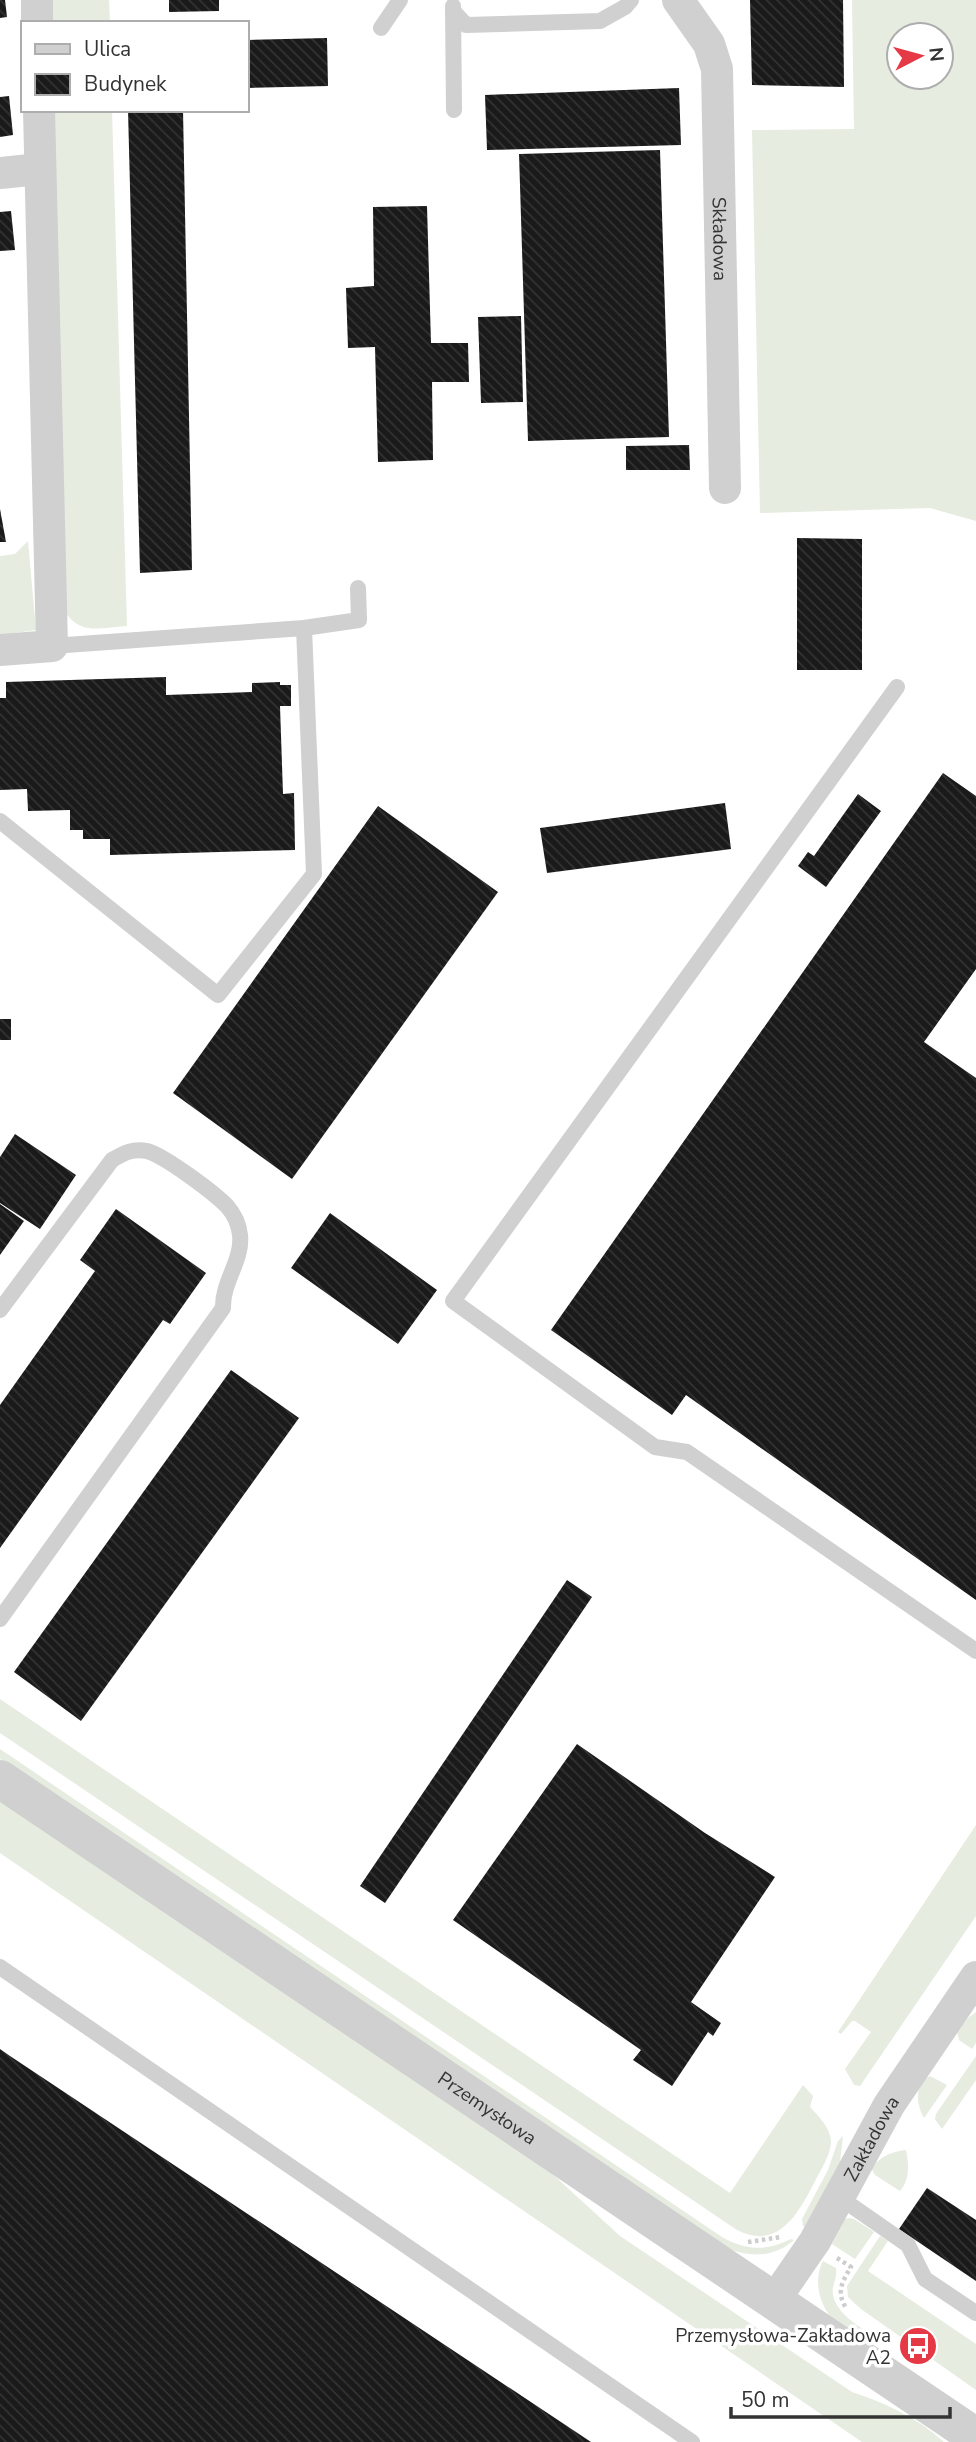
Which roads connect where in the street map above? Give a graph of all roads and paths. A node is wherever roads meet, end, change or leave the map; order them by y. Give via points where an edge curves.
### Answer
1 (37, 0) edge
2 (400, 0) edge
3 (631, 0) edge
4 (678, 0) edge
5 (453, 5) edge
6 (37, 21) edge
7 (381, 28) dead end
8 (454, 110) dead end
9 (38, 112) edge
10 (39, 169) junction
11 (0, 173) edge
12 (725, 488) dead end
13 (358, 588) dead end
14 (304, 628) junction
15 (52, 646) junction
16 (0, 650) edge
17 (897, 687) dead end
18 (0, 821) edge
19 (0, 1310) edge
20 (0, 1619) edge
21 (976, 1651) edge
22 (0, 1779) edge
23 (0, 1967) edge
24 (976, 1978) edge
25 (839, 2197) junction
26 (773, 2302) junction
27 (976, 2313) edge
28 (976, 2437) edge
29 (692, 2442) edge

1 - 6 street
2 - 7 lane
3 - 5 lane via 600,21 466,25
4 - 12 street, Składowa via 709,44 717,69
5 - 8 lane
9 - 10 street
10 - 11 street
10 - 15 street
13 - 14 lane via 359,620
14 - 15 lane
14 - 18 lane via 314,874 218,995
15 - 16 street
17 - 21 lane via 453,1301 655,1447 687,1452
19 - 20 lane via 112,1160 130,1150 161,1156 228,1207 237,1221 239,1252 223,1294 223,1308
22 - 26 street, Przemysłowa
23 - 29 lane
24 - 25 street, Zakładowa via 889,2105
25 - 26 street, Zakładowa
25 - 27 lane via 908,2245 925,2279
26 - 28 street, Przemysłowa

